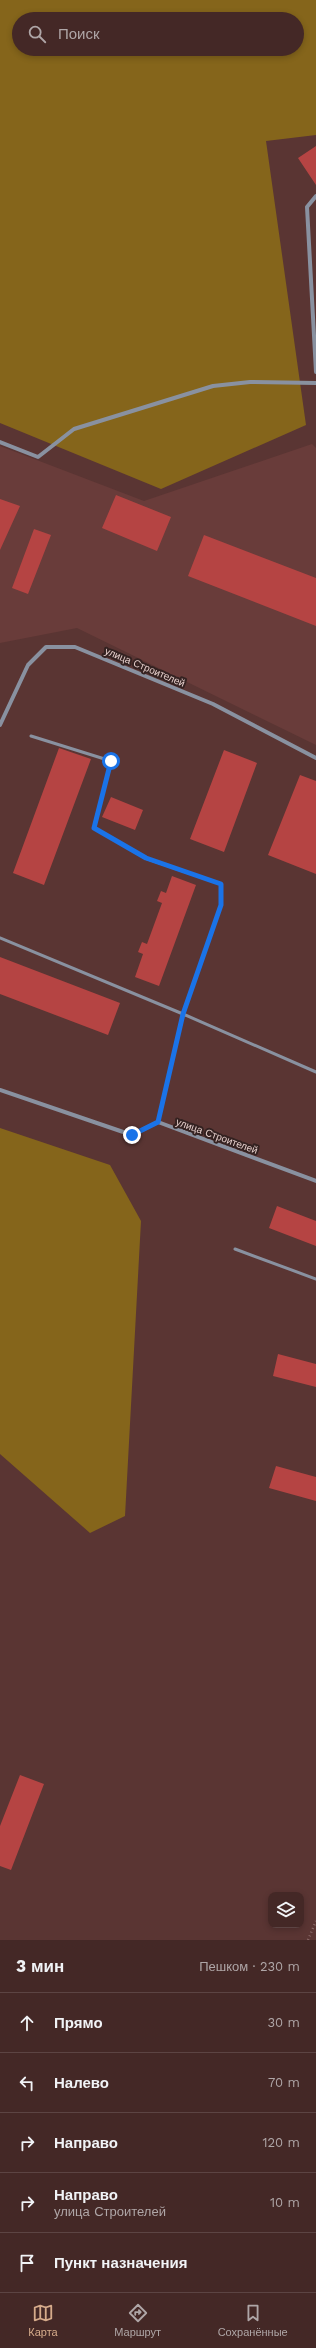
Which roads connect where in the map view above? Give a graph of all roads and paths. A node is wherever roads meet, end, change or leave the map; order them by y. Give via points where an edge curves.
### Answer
1 (316, 196) edge
2 (316, 372) edge
3 (316, 383) edge
4 (0, 442) edge
5 (0, 725) edge
6 (31, 736) dead end
7 (316, 758) edge
8 (0, 938) edge
9 (183, 1014) junction
10 (316, 1072) edge
11 (0, 1090) edge
12 (158, 1122) junction
13 (316, 1181) edge
14 (235, 1249) dead end
15 (316, 1279) edge
16 (316, 1921) edge
17 (308, 1940) edge

1 - 2 street via 307,207
3 - 4 street via 250,382 213,386 74,429 38,457
5 - 7 street, улица Строителей via 28,665 46,647 75,647 213,704
6 - 9 lane via 111,761 94,828 146,858 221,884 221,905
8 - 9 lane
9 - 10 lane
9 - 12 lane
11 - 12 street via 132,1135
12 - 13 street, улица Строителей
14 - 15 lane
16 - 17 path

